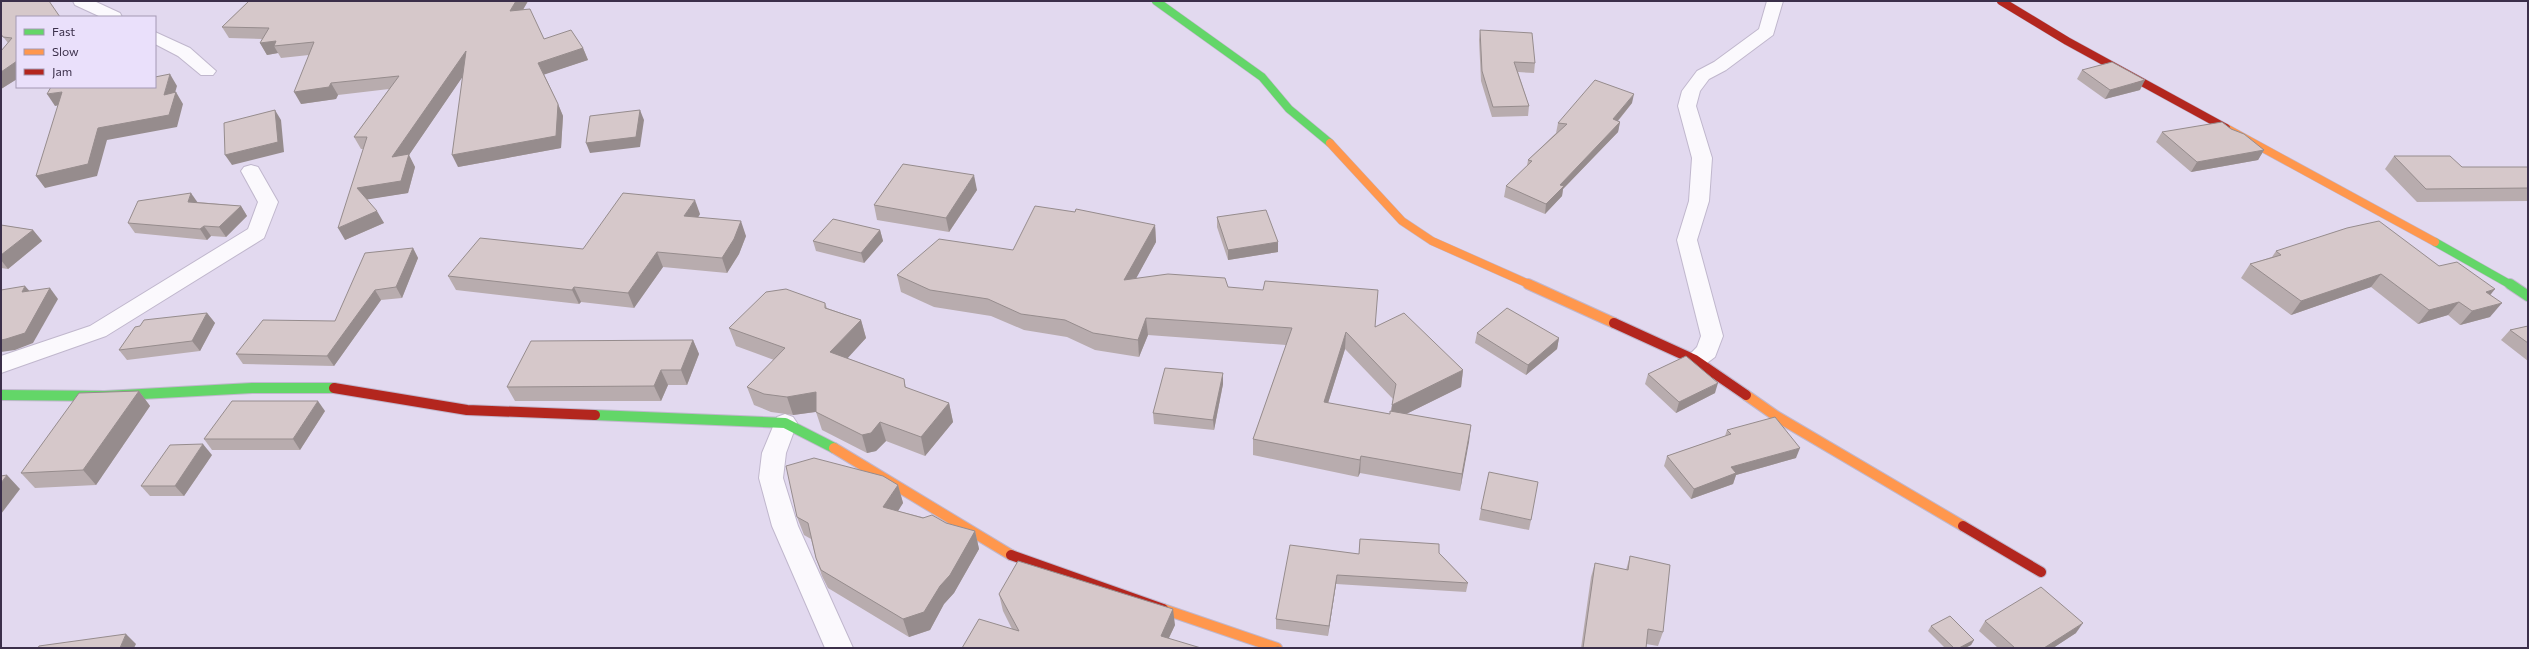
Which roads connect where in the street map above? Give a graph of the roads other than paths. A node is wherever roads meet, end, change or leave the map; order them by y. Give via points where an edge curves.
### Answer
1 (81, 1) edge
2 (1156, 1) edge
3 (1775, 1) edge
4 (2001, 1) edge
5 (112, 16) edge
6 (156, 38) edge
7 (207, 70) dead end
8 (251, 171) dead end
9 (2528, 296) edge
10 (1695, 360) junction
11 (1, 365) edge
12 (1, 395) edge
13 (785, 423) junction
14 (2041, 572) dead end
15 (839, 648) edge
16 (1277, 648) edge

1 - 5 street
2 - 10 street via 1262,77 1289,109 1329,142 1402,221 1432,241
3 - 10 street via 1767,31 1720,66 1703,75 1691,91 1688,106 1702,158 1699,201 1687,240 1712,336 1707,351
4 - 9 street via 2073,44 2492,273
6 - 7 street via 184,52
8 - 11 street via 268,202 257,233 98,331
10 - 14 street via 1776,416
12 - 13 street via 105,396 252,388 332,388 467,410
13 - 15 street via 774,453 771,478 785,526
13 - 16 street via 848,456 1017,558

